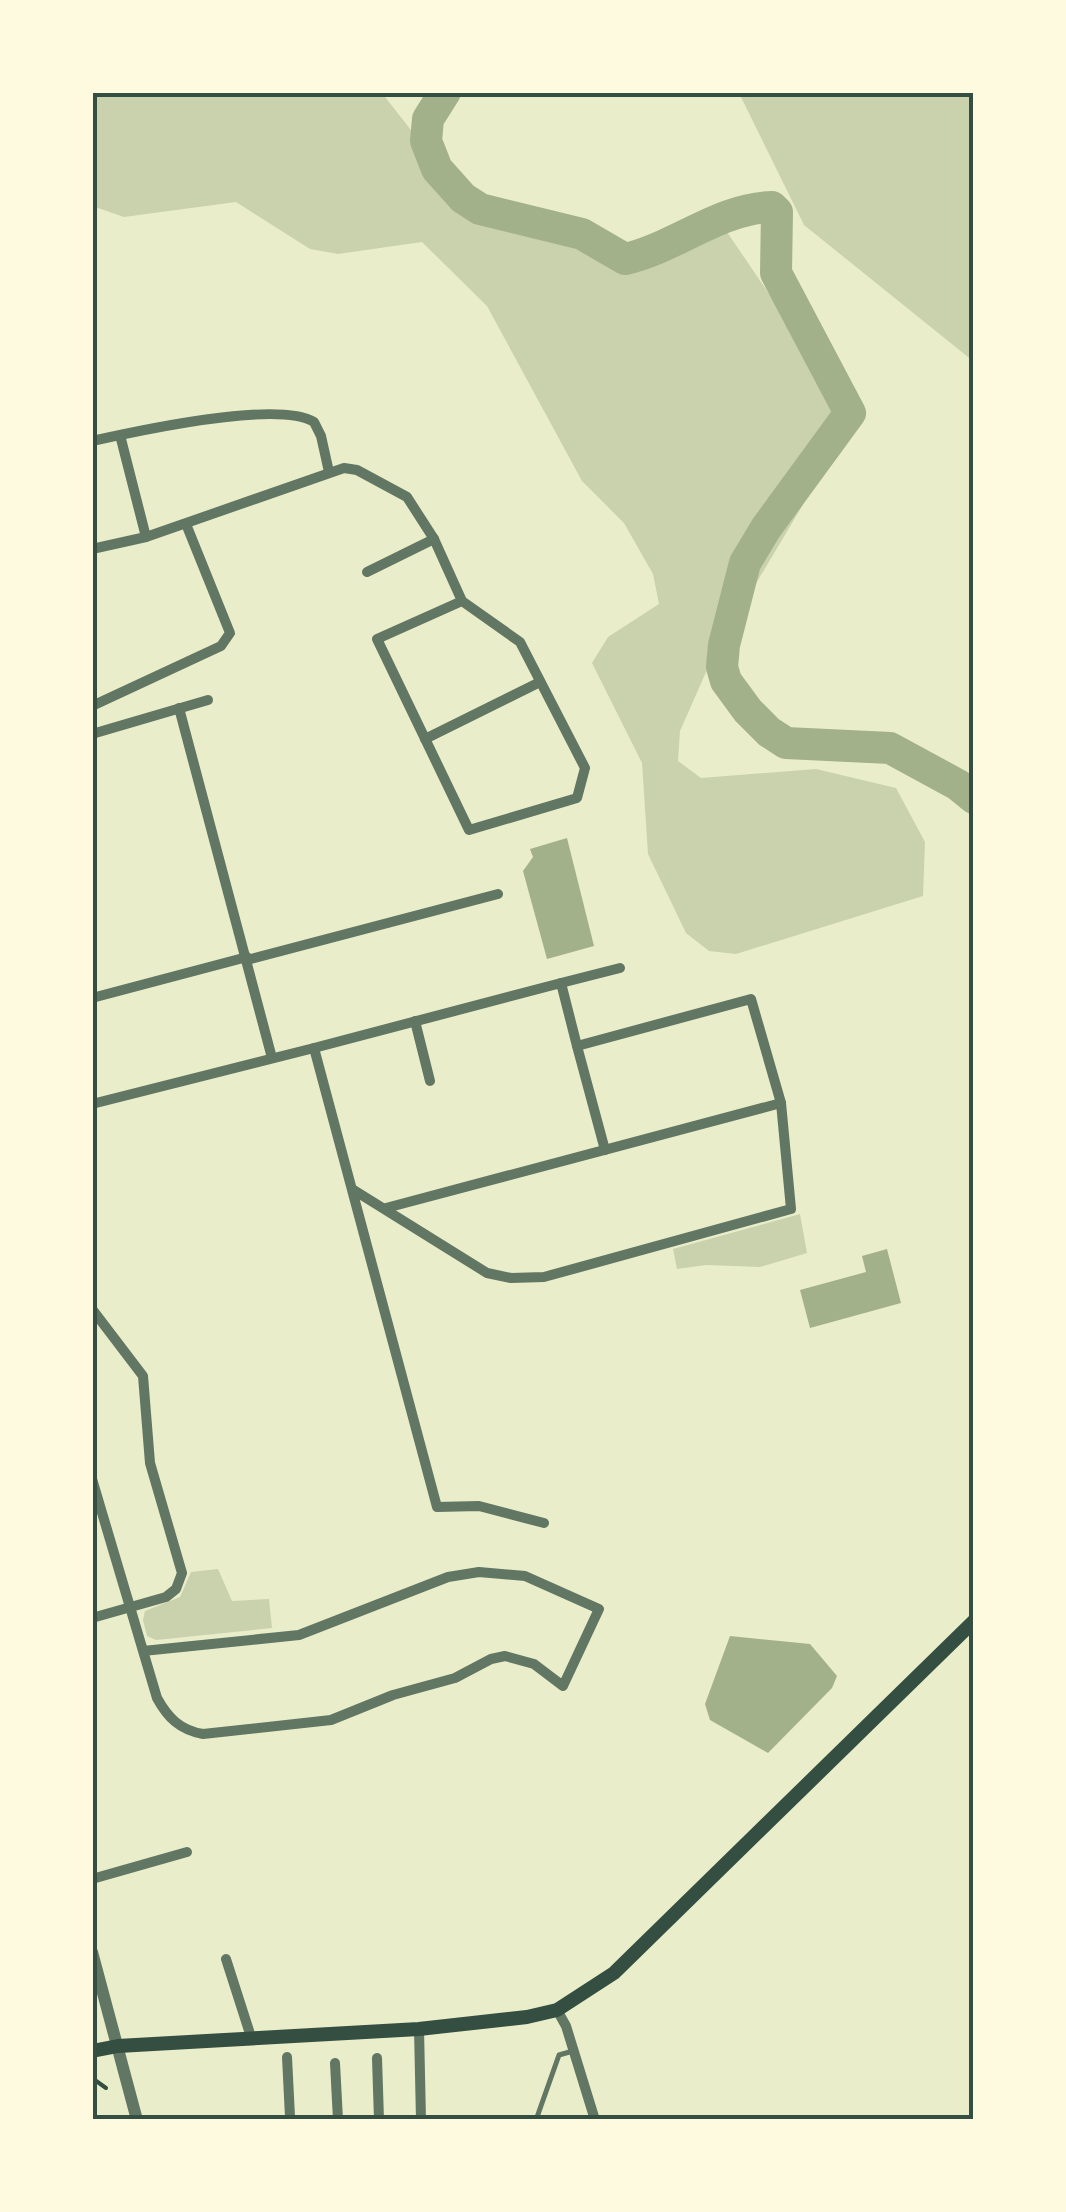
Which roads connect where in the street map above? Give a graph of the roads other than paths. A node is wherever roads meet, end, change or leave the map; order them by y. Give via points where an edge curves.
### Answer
1 (120, 435) junction
2 (92, 441) edge
3 (330, 472) junction
4 (186, 524) junction
5 (146, 537) junction
6 (434, 540) junction
7 (92, 549) edge
8 (368, 572) dead end
9 (462, 602) junction
10 (540, 682) junction
11 (208, 700) dead end
12 (92, 706) edge
13 (179, 708) junction
14 (92, 734) edge
15 (425, 739) junction
16 (498, 894) dead end
17 (247, 958) junction
18 (620, 968) dead end
19 (561, 983) junction
20 (92, 998) edge
21 (414, 1021) junction
22 (578, 1046) junction
23 (314, 1048) junction
24 (272, 1058) junction
25 (430, 1081) dead end
26 (781, 1102) junction
27 (92, 1104) edge
28 (605, 1150) junction
29 (352, 1189) junction
30 (386, 1208) junction
31 (92, 1309) edge
32 (92, 1478) edge
33 (544, 1523) dead end
34 (131, 1608) junction
35 (92, 1618) edge
36 (974, 1621) edge
37 (143, 1651) junction
38 (187, 1852) dead end
39 (92, 1879) edge
40 (92, 1952) edge
41 (226, 1959) dead end
42 (557, 2010) junction
43 (419, 2029) junction
44 (252, 2040) junction
45 (118, 2046) junction
46 (92, 2051) edge
47 (574, 2051) junction
48 (286, 2057) dead end
49 (377, 2058) dead end
50 (335, 2063) dead end
51 (290, 2118) edge
52 (137, 2120) edge
53 (224, 2120) edge
54 (338, 2120) edge
55 (379, 2120) edge
56 (421, 2120) edge
57 (536, 2120) edge
58 (596, 2120) edge

1 - 2 street
1 - 3 street via 167,424 293,414 314,422
1 - 5 street
3 - 4 street
3 - 6 street via 357,470 407,497
4 - 5 street
4 - 12 street via 230,633 221,646
5 - 7 street
6 - 8 street
6 - 9 street
9 - 10 street via 520,642
9 - 15 street via 377,639
10 - 15 street
10 - 15 street via 585,768 577,798 470,830
11 - 13 street
13 - 14 street
13 - 17 street
16 - 17 street
17 - 20 street
17 - 24 street
18 - 19 street
19 - 21 street
19 - 22 street
21 - 23 street
21 - 25 street
22 - 26 street via 751,1000
22 - 28 street
23 - 24 street
23 - 29 street
24 - 27 street
26 - 28 street
26 - 30 street via 791,1209 544,1276 487,1274
28 - 30 street
29 - 30 street
29 - 33 street via 437,1507 479,1506
31 - 34 street via 143,1376 150,1463 182,1573 166,1596
32 - 34 street
34 - 35 street
34 - 37 street
36 - 42 main road via 614,1973
37 - 37 street via 164,1710 182,1728 204,1734 331,1720 505,1656 534,1664 563,1686 599,1609 524,1576 480,1572 448,1577 300,1635
38 - 39 street
40 - 45 street
41 - 44 street
42 - 43 main road
42 - 47 street
43 - 44 main road
43 - 56 street
44 - 45 main road
45 - 46 main road
45 - 52 street
47 - 57 lane via 559,2056
47 - 58 street
48 - 51 street
49 - 55 street
50 - 54 street
51 - 53 street

